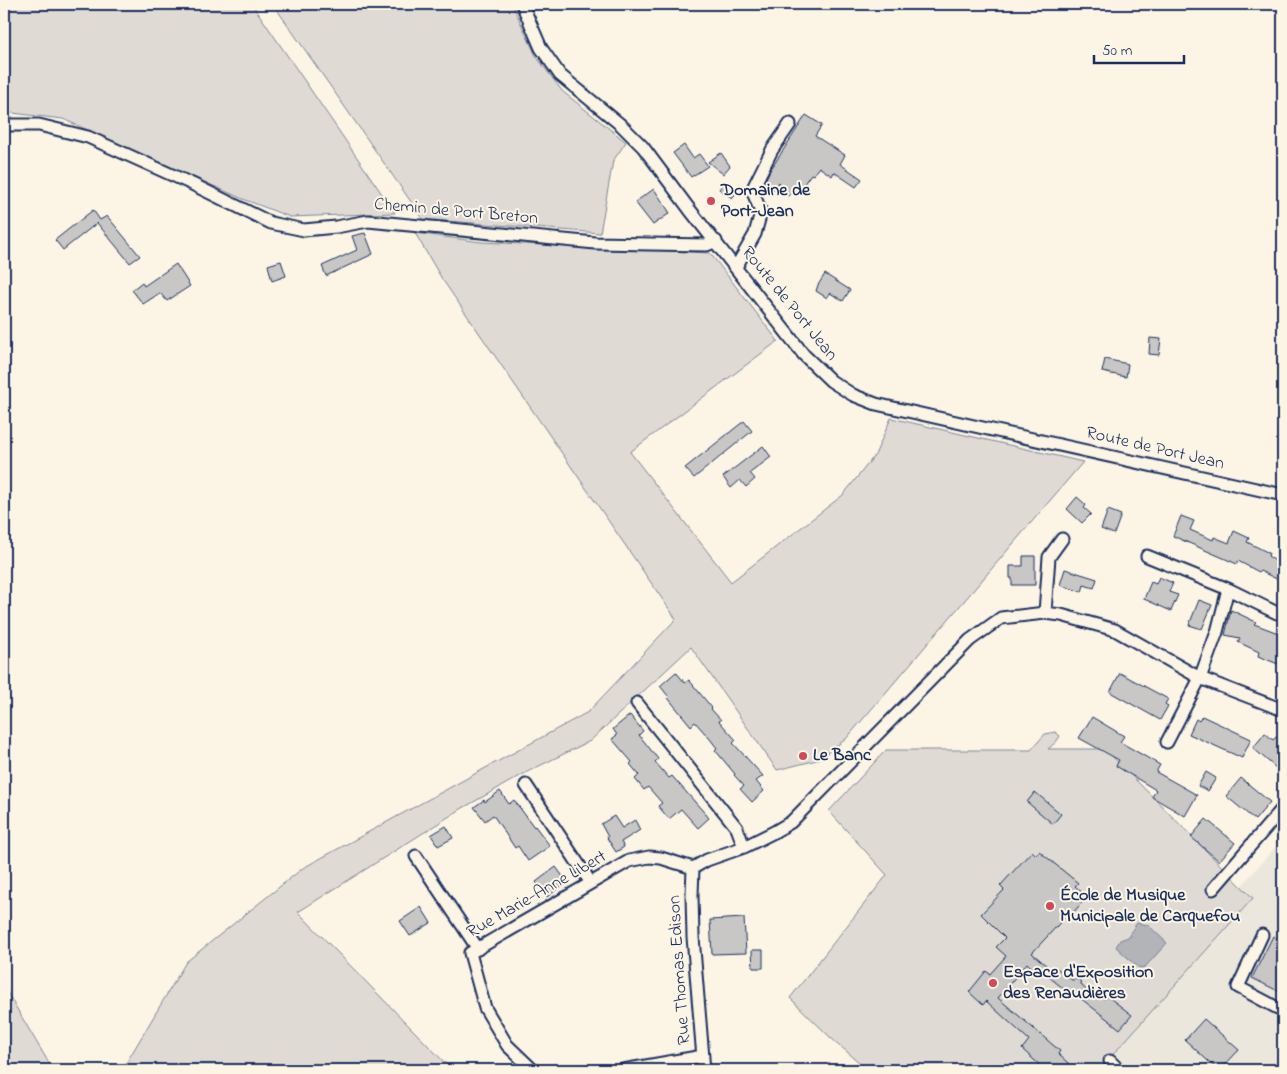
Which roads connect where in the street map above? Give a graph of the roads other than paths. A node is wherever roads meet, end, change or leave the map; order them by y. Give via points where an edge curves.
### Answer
1 (522, 4) edge
2 (790, 124) dead end
3 (4, 125) edge
4 (716, 241) junction
5 (736, 267) junction
6 (1283, 495) edge
7 (1062, 539) dead end
8 (1147, 556) dead end
9 (1228, 589) junction
10 (1045, 613) junction
11 (1277, 613) dead end
12 (1200, 678) junction
13 (637, 703) dead end
14 (1283, 710) edge
15 (1167, 742) dead end
16 (526, 785) dead end
17 (1283, 808) edge
18 (744, 847) junction
19 (416, 856) dead end
20 (693, 868) junction
21 (591, 883) junction
22 (1213, 889) dead end
23 (1262, 935) dead end
24 (478, 949) junction
25 (1283, 1012) edge
26 (703, 1056) junction
27 (1110, 1061) dead end
28 (533, 1070) edge
29 (623, 1070) edge
30 (704, 1070) edge
31 (1119, 1070) edge

1 - 4 street, Route de Port Jean via 541,48 560,74 643,147
2 - 5 street via 772,150 752,190 761,212 755,234
3 - 4 street, Chemin de Port Breton via 39,126 88,137 270,223 304,230 368,221 595,243 707,245
4 - 5 street, Route de Port Jean
5 - 6 street, Route de Port Jean via 817,369 830,381 861,398
7 - 10 street via 1049,557
8 - 9 street
9 - 11 street
9 - 12 street
10 - 12 street via 1115,630
10 - 18 street via 1001,618 970,640 790,822
12 - 14 street
12 - 15 street
13 - 18 street via 737,828
16 - 21 street
17 - 22 street
18 - 20 street
19 - 24 street
20 - 21 street, Rue Marie-Anne Libert via 649,857 629,862
20 - 26 street, Rue Thomas Edison via 693,936
21 - 24 street, Rue Marie-Anne Libert
23 - 25 street via 1238,988
24 - 28 street, Rue Marie-Anne Libert via 470,953 485,1008 507,1045
26 - 29 street
26 - 30 street, Rue Thomas Edison
27 - 31 street

